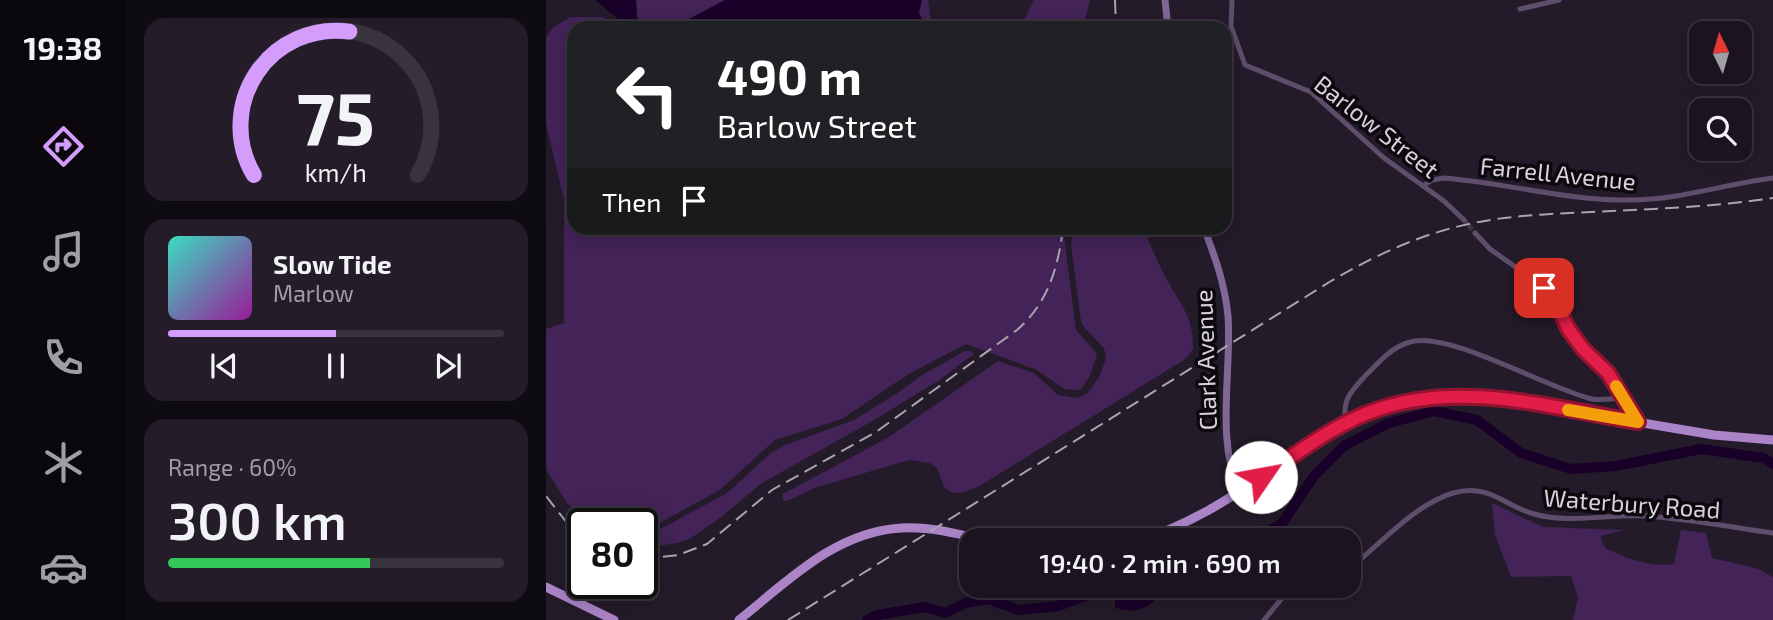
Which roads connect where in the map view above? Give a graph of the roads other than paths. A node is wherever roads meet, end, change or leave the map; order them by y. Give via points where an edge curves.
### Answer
1 (1165, 0) edge
2 (1231, 0) edge
3 (1559, 0) edge
4 (1520, 9) dead end
5 (1167, 21) edge
6 (1231, 21) edge
7 (1232, 29) edge
8 (1773, 178) edge
9 (1423, 186) junction
10 (1464, 220) tunnel mouth
11 (1475, 233) tunnel mouth
12 (1206, 235) edge
13 (1624, 398) junction
14 (1638, 422) junction
15 (1346, 424) junction
16 (1773, 440) edge
17 (1240, 492) junction
18 (1171, 528) edge
19 (1773, 533) edge
20 (959, 534) edge
21 (1361, 559) edge
22 (547, 590) edge
23 (1282, 598) edge
24 (614, 620) edge
25 (739, 620) edge
26 (1264, 620) edge

1 - 5 main road
2 - 6 street, Barlow Street
3 - 4 street
7 - 9 street, Barlow Street via 1245,65 1311,92 1384,158
8 - 9 street, Farrell Avenue via 1674,197 1631,200 1444,178
9 - 10 street, Barlow Street
11 - 13 street via 1548,292 1569,330
12 - 17 main road, Clark Avenue via 1223,282 1228,317 1228,445
13 - 14 street
13 - 15 street via 1595,400 1454,345 1433,339 1410,341 1388,353 1345,399
14 - 15 highway via 1453,395 1404,401
14 - 16 highway
15 - 17 highway
17 - 18 highway
19 - 21 street, Waterbury Road via 1646,516 1532,514 1507,500 1469,491 1424,507
20 - 25 highway via 901,528 858,536 817,557
22 - 24 highway
23 - 26 street

